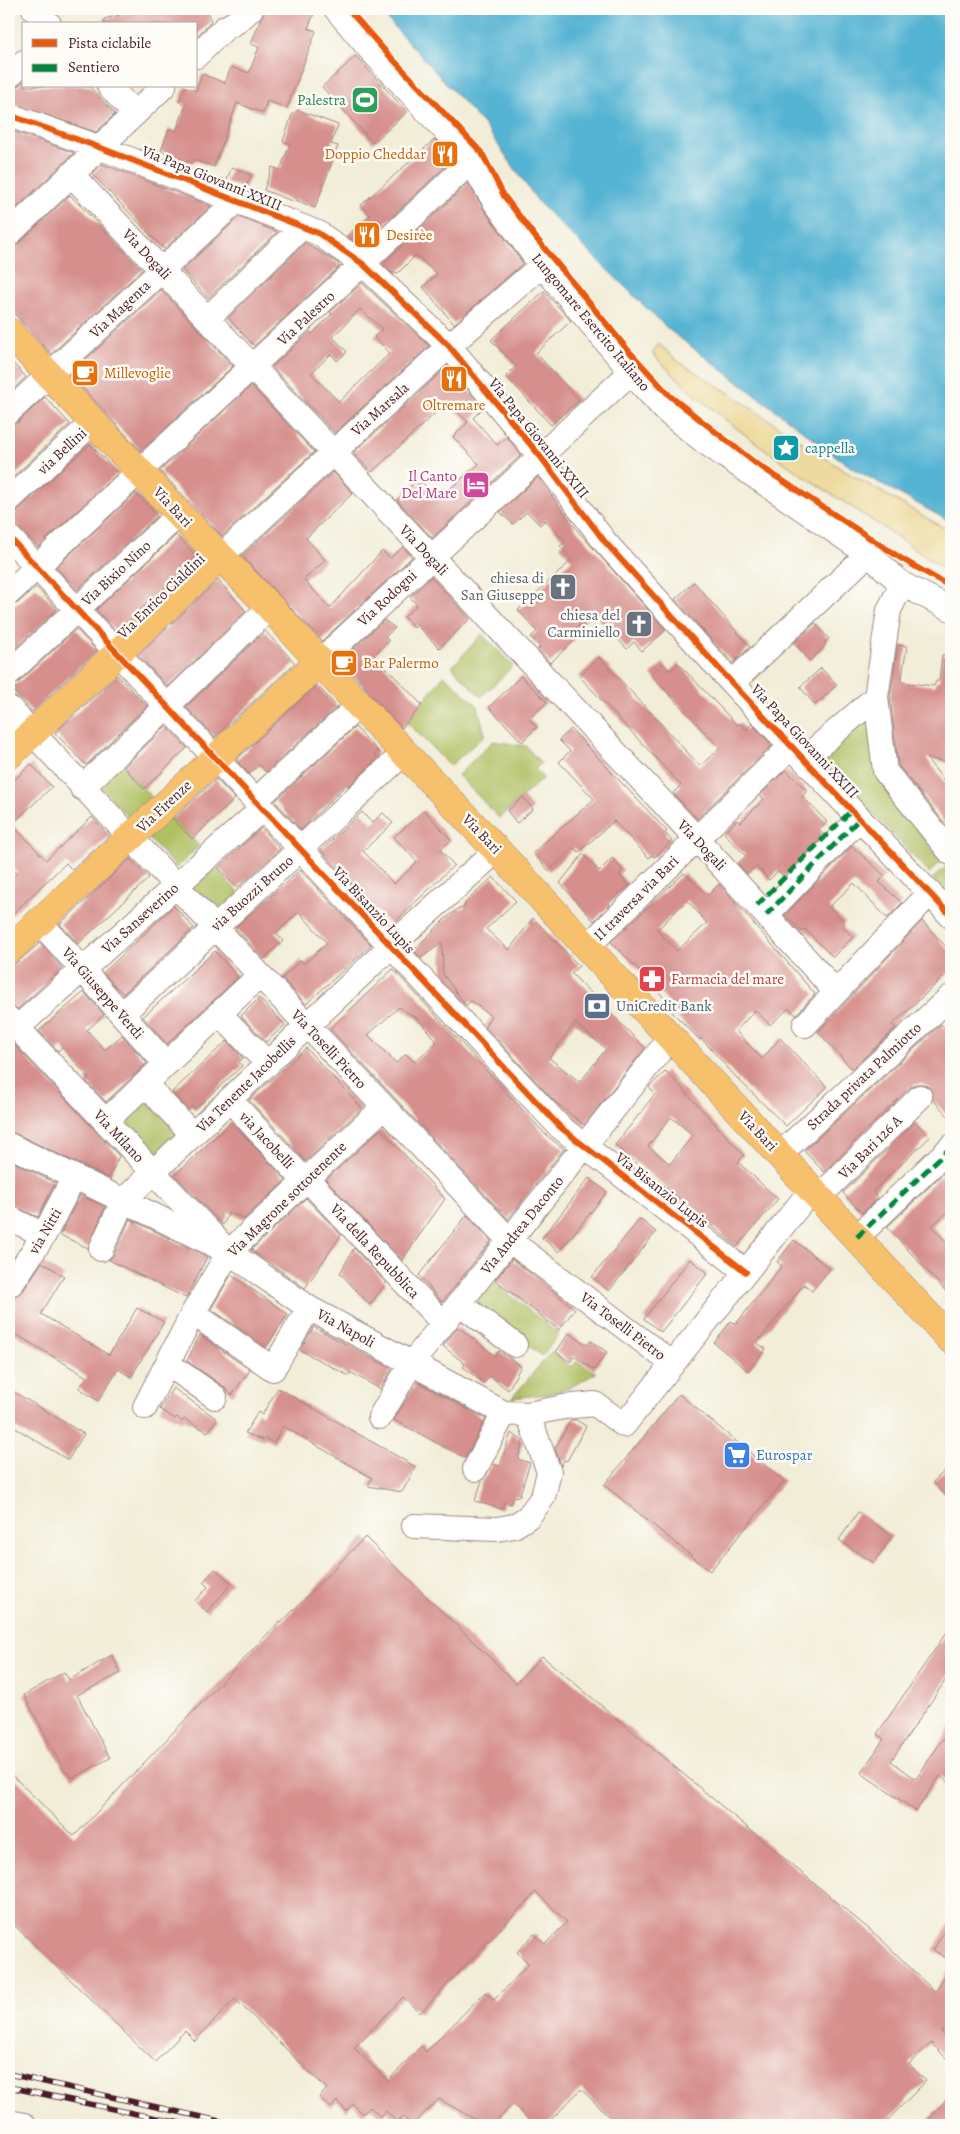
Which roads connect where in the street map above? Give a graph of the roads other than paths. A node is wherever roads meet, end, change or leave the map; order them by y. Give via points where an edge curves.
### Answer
1 (34, 9) edge
2 (251, 9) edge
3 (336, 9) edge
4 (223, 18) edge
5 (47, 22) edge
6 (198, 53) edge
7 (22, 64) edge
8 (9, 76) edge
9 (111, 88) edge
10 (162, 88) edge
11 (135, 114) junction
12 (9, 115) edge
13 (101, 148) junction
14 (470, 162) junction
15 (72, 175) junction
16 (235, 202) junction
17 (302, 227) junction
18 (9, 234) edge
19 (363, 264) junction
20 (542, 265) junction
21 (162, 269) junction
22 (208, 318) junction
23 (9, 332) edge
24 (449, 346) junction
25 (253, 367) junction
26 (631, 372) junction
27 (48, 375) junction
28 (9, 412) edge
29 (92, 422) junction
30 (332, 452) junction
31 (540, 456) junction
32 (139, 471) junction
33 (9, 500) edge
34 (179, 514) junction
35 (9, 537) edge
36 (868, 554) junction
37 (220, 556) junction
38 (430, 557) junction
39 (36, 567) junction
40 (902, 584) junction
41 (9, 593) edge
42 (270, 608) junction
43 (951, 609) edge
44 (78, 610) junction
45 (118, 654) junction
46 (320, 661) junction
47 (9, 673) edge
48 (732, 683) junction
49 (876, 697) junction
50 (358, 705) junction
51 (168, 707) junction
52 (9, 708) edge
53 (32, 733) junction
54 (799, 751) junction
55 (404, 753) junction
56 (9, 755) edge
57 (216, 758) junction
58 (82, 788) junction
59 (259, 805) junction
60 (856, 814) junction
61 (129, 838) junction
62 (697, 839) junction
63 (300, 849) junction
64 (497, 850) junction
65 (951, 853) edge
66 (175, 887) junction
67 (930, 893) junction
68 (762, 910) junction
69 (951, 916) edge
70 (40, 922) junction
71 (215, 927) junction
72 (391, 946) junction
73 (587, 947) junction
74 (9, 950) edge
75 (83, 969) junction
76 (260, 975) junction
77 (836, 992) junction
78 (949, 998) dead end
79 (122, 1014) junction
80 (219, 1014) junction
81 (13, 1024) edge
82 (805, 1025) dead end
83 (308, 1026) junction
84 (671, 1037) junction
85 (166, 1064) junction
86 (268, 1064) junction
87 (144, 1084) junction
88 (920, 1097) dead end
89 (230, 1100) junction
90 (384, 1107) junction
91 (105, 1122) junction
92 (193, 1135) junction
93 (9, 1145) edge
94 (584, 1146) junction
95 (951, 1146) edge
96 (780, 1154) junction
97 (153, 1173) junction
98 (74, 1177) junction
99 (306, 1180) junction
100 (816, 1193) junction
101 (123, 1201) junction
102 (9, 1218) edge
103 (44, 1235) junction
104 (857, 1237) junction
105 (510, 1240) junction
106 (101, 1249) dead end
107 (228, 1252) junction
108 (746, 1272) junction
109 (12, 1283) dead end
110 (460, 1303) junction
111 (309, 1308) junction
112 (193, 1313) junction
113 (444, 1323) junction
114 (951, 1340) edge
115 (515, 1345) dead end
116 (168, 1364) junction
117 (411, 1364) junction
118 (673, 1364) junction
119 (215, 1397) dead end
120 (145, 1407) dead end
121 (504, 1413) junction
122 (528, 1414) junction
123 (380, 1417) dead end
124 (475, 1469) dead end
125 (414, 1526) dead end
126 (9, 2122) edge
127 (24, 2125) edge

1 - 5 street
2 - 4 street via 238,21
3 - 14 street, Lungomare Esercito Italiano via 366,46 464,150
4 - 6 street
7 - 8 street
9 - 11 street
10 - 11 street
11 - 13 street
12 - 13 street, Via Papa Giovanni XXIII
13 - 15 street
13 - 16 street, Via Papa Giovanni XXIII
14 - 19 street, Via Palestro
14 - 20 street, Lungomare Esercito Italiano
15 - 18 street
15 - 21 street, Via Dogali
16 - 17 street, Via Papa Giovanni XXIII
16 - 21 street, Via Magenta
17 - 19 street, Via Papa Giovanni XXIII via 318,233
17 - 22 street
19 - 24 street, Via Papa Giovanni XXIII
19 - 25 street, Via Palestro
20 - 24 street, Via Marsala
20 - 26 street, Lungomare Esercito Italiano
21 - 22 street, Via Dogali
21 - 27 street, Via Magenta
22 - 25 street, Via Dogali
23 - 27 main road, Via Bari
24 - 30 street, Via Marsala
24 - 31 street, Via Papa Giovanni XXIII
25 - 30 street, Via Dogali
25 - 32 street, Via Palestro
26 - 31 street, Via Rodogni
26 - 36 street, Lungomare Esercito Italiano via 666,411 705,442
27 - 28 street, Via Magenta
27 - 29 main road, Via Bari
29 - 32 main road, Via Bari
29 - 33 street, via Bellini
30 - 37 street, Via Marsala
30 - 38 street, Via Dogali
31 - 38 street, Via Rodogni
31 - 48 street, Via Papa Giovanni XXIII via 606,542
32 - 34 main road, Via Bari
32 - 39 street, Via Palestro
34 - 37 main road, Via Bari
34 - 44 street, Via Bixio Nino
35 - 39 street, Via Bisanzio Lupis
36 - 40 street, Lungomare Esercito Italiano
36 - 48 street
37 - 42 main road, Via Bari
37 - 45 main road, Via Enrico Cialdini
38 - 46 street, Via Rodogni
38 - 62 street, Via Dogali
39 - 41 street, Via Palestro
39 - 44 street, Via Bisanzio Lupis
40 - 43 street, Lungomare Esercito Italiano
40 - 49 street via 889,610
42 - 46 main road, Via Bari
42 - 51 street
44 - 45 street, Via Bisanzio Lupis
44 - 47 street, Via Bixio Nino
45 - 51 street, Via Bisanzio Lupis
45 - 53 main road, Via Enrico Cialdini
46 - 50 main road, Via Bari
46 - 57 main road, Via Firenze
48 - 54 street, Via Papa Giovanni XXIII
49 - 54 street, II traversa via Bari
49 - 65 street via 885,771
50 - 55 main road, Via Bari
50 - 59 street, Via Sanseverino
51 - 57 street, Via Bisanzio Lupis
51 - 58 street
52 - 53 street, Via Toselli Pietro
53 - 56 main road, Via Enrico Cialdini
53 - 58 street, Via Toselli Pietro
54 - 60 street, Via Papa Giovanni XXIII
54 - 62 street, II traversa via Bari
55 - 63 street, via Buozzi Bruno
55 - 64 main road, Via Bari
57 - 59 street, Via Bisanzio Lupis
57 - 61 main road, Via Firenze
58 - 61 street, Via Toselli Pietro
59 - 63 street, Via Bisanzio Lupis
59 - 66 street, Via Sanseverino
60 - 67 street, Via Papa Giovanni XXIII
60 - 68 street
61 - 66 street, Via Toselli Pietro
61 - 70 main road, Via Firenze
62 - 68 street, Via Dogali
62 - 73 street, II traversa via Bari
63 - 71 street, via Buozzi Bruno
63 - 72 street, Via Bisanzio Lupis
64 - 72 street, Via Tenente Jacobellis
64 - 73 main road, Via Bari
66 - 71 street, Via Toselli Pietro
66 - 75 street, Via Sanseverino
67 - 69 street, Via Papa Giovanni XXIII
67 - 77 street
68 - 77 street, Via Dogali
70 - 74 main road, Via Firenze
70 - 75 street, Via Giuseppe Verdi
71 - 76 street, Via Toselli Pietro
71 - 79 street, via Buozzi Bruno
72 - 83 street, Via Tenente Jacobellis
72 - 94 street, Via Bisanzio Lupis via 560,1127
73 - 84 main road, Via Bari
75 - 79 street, Via Giuseppe Verdi
75 - 81 street, Via Sanseverino
76 - 80 street
76 - 83 street, Via Toselli Pietro
77 - 82 street
78 - 96 street, Strada privata Palmiotto
79 - 85 street, Via Giuseppe Verdi
80 - 85 street
80 - 86 street
81 - 91 street, Via Milano
83 - 86 street, Via Tenente Jacobellis
83 - 90 street, Via Toselli Pietro
84 - 94 street, Via Andrea Daconto
84 - 96 main road, Via Bari
85 - 87 street
86 - 89 street, Via Tenente Jacobellis
87 - 91 street
87 - 92 street
88 - 100 street, Via Bari 126 A
89 - 92 street, Via Tenente Jacobellis
89 - 99 street, via Jacobelli
90 - 99 street, Via Magrone sottotenente
90 - 105 street, Via Toselli Pietro
91 - 97 street, Via Milano
92 - 97 street, Via Tenente Jacobellis
93 - 98 street, Via Napoli
94 - 105 street, Via Andrea Daconto
94 - 108 street, Via Bisanzio Lupis
95 - 104 street
96 - 100 main road, Via Bari
97 - 101 street, Via Tenente Jacobellis
97 - 107 street, Via Milano
98 - 101 street, Via Napoli
98 - 103 street, via Nitti
99 - 107 street, Via Magrone sottotenente
99 - 113 street, Via della Repubblica
100 - 104 main road, Via Bari
100 - 108 street, Via Bari 126 A
101 - 106 street, Via Tenente Jacobellis
101 - 107 street, Via Napoli
102 - 103 street
103 - 109 street, via Nitti
104 - 114 main road, Via Bari
105 - 110 street, Via Andrea Daconto
105 - 118 street, Via Toselli Pietro
107 - 111 street, Via Napoli
107 - 112 street, Via Magrone sottotenente
108 - 118 street, Via Napoli
110 - 113 street, Via Andrea Daconto
110 - 115 street
111 - 112 street via 273,1370
111 - 117 street, Via Napoli
112 - 116 street, Via Magrone sottotenente
113 - 117 street, Via Andrea Daconto
116 - 119 street
116 - 120 street, Via Magrone sottotenente
117 - 121 street, Via Napoli
117 - 123 street, Via Andrea Daconto
118 - 122 street, Via Napoli via 624,1425 595,1404 564,1406
121 - 122 street, Via Napoli
121 - 124 street
122 - 125 street via 549,1472 543,1497 528,1517 514,1526 497,1529
126 - 127 street

